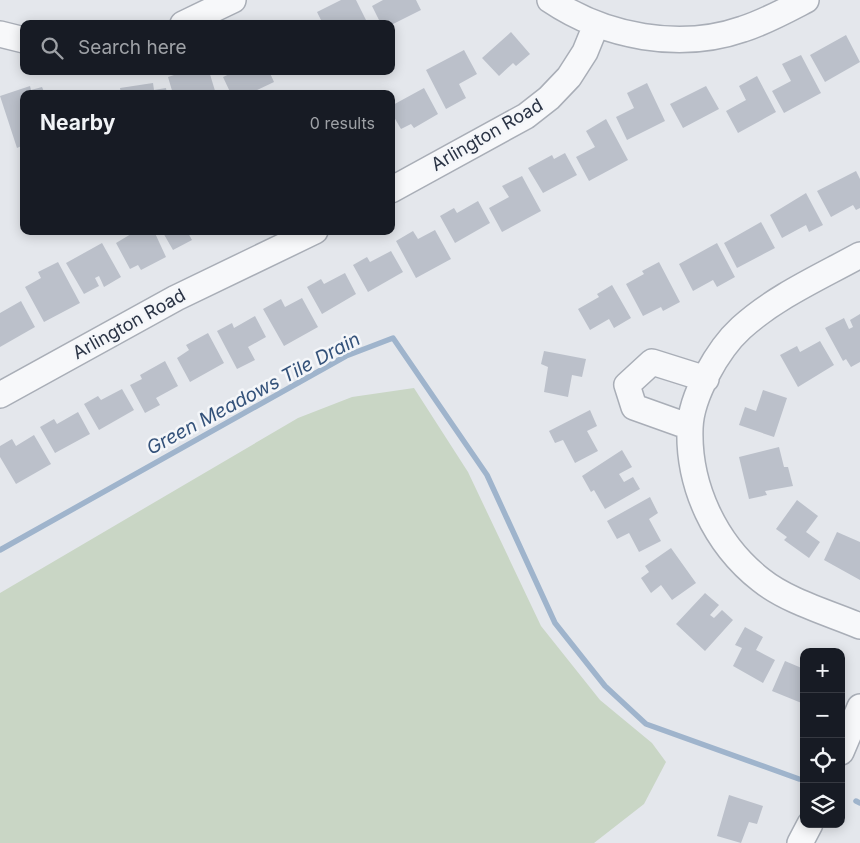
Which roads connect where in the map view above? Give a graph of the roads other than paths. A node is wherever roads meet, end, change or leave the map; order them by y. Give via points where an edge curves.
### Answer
1 (233, 0) edge
2 (550, 0) edge
3 (806, 0) edge
4 (191, 20) edge
5 (596, 24) junction
6 (0, 34) edge
7 (20, 39) edge
8 (395, 188) edge
9 (307, 235) edge
10 (860, 256) edge
11 (706, 379) junction
12 (0, 395) edge
13 (690, 427) junction
14 (860, 626) edge
15 (860, 708) edge
16 (845, 743) edge
17 (808, 828) edge
18 (800, 843) edge

1 - 4 street
2 - 5 street
3 - 5 street via 742,30 689,39 626,34
5 - 8 street, Arlington Road via 585,52 550,98 526,116
6 - 7 street
9 - 12 street, Arlington Road via 176,298
10 - 11 street via 789,294 753,318 726,344
11 - 13 street
11 - 13 street via 652,362 627,385 634,408
13 - 14 street via 697,483 709,516 724,543 744,566 778,591
15 - 16 street
17 - 18 street

